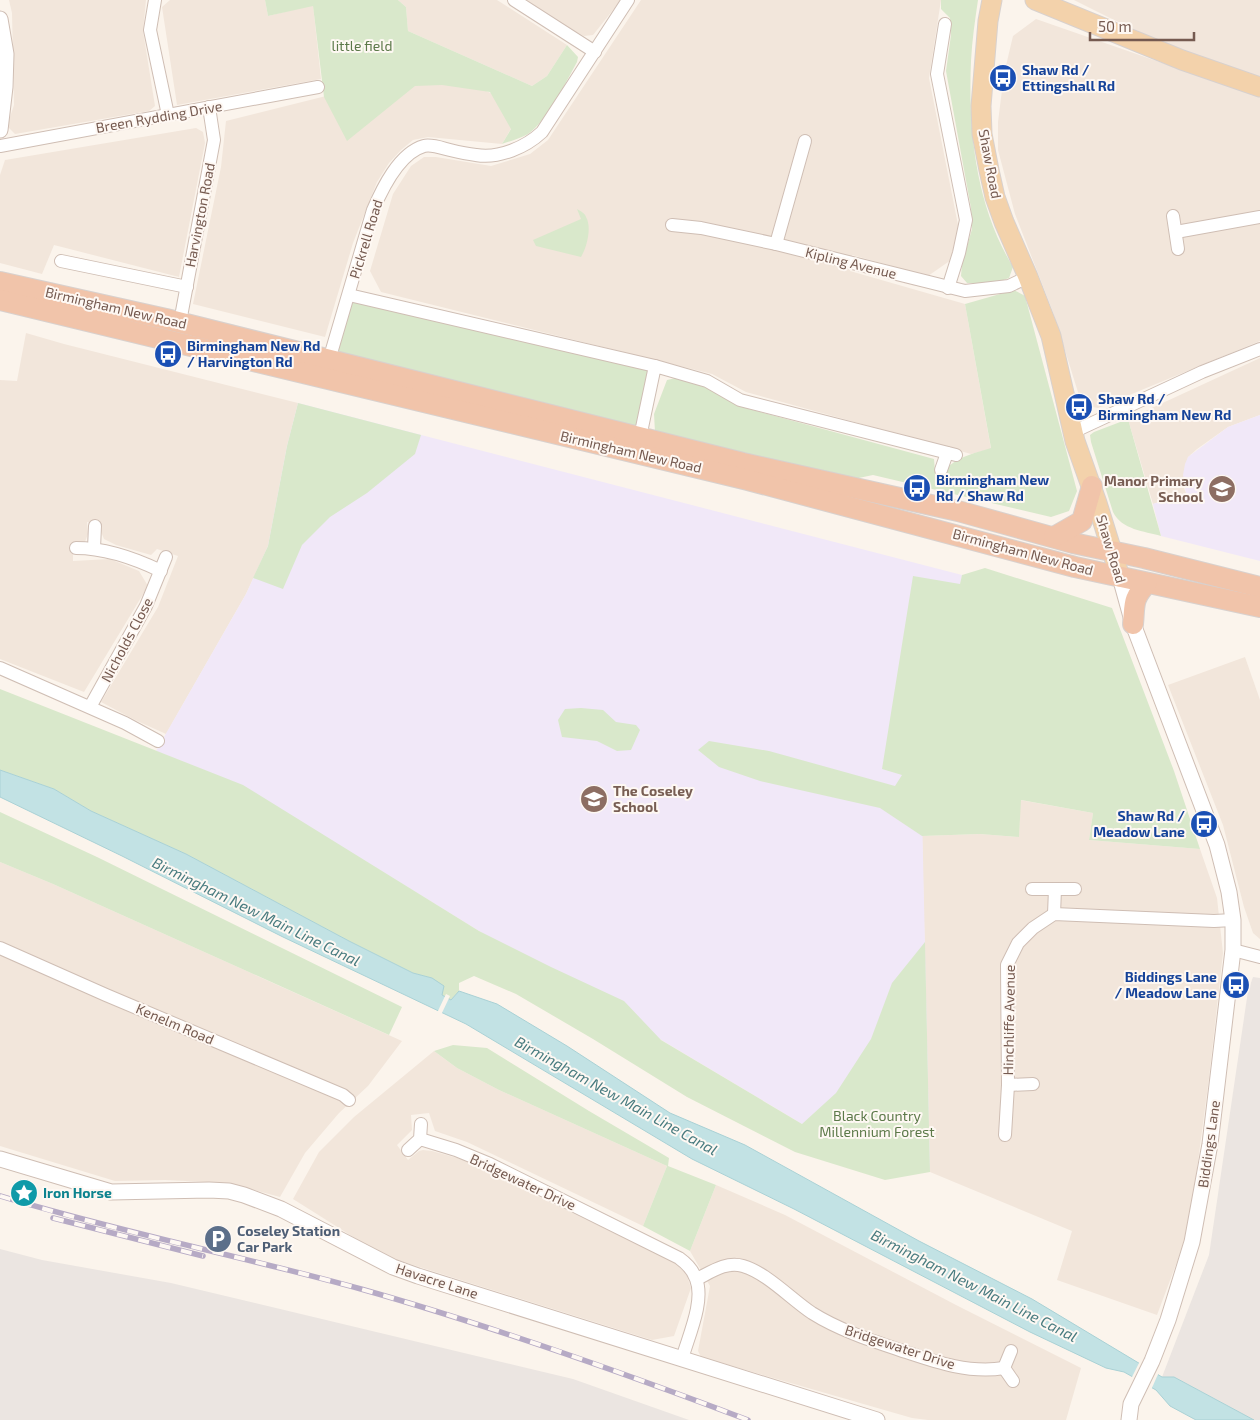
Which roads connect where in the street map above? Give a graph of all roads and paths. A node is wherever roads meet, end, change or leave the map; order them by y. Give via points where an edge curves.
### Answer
1 (155, 0) edge
2 (514, 0) edge
3 (628, 0) edge
4 (992, 0) edge
5 (1035, 0) edge
6 (0, 19) edge
7 (945, 24) dead end
8 (595, 52) junction
9 (318, 87) dead end
10 (1260, 87) edge
11 (209, 107) junction
12 (168, 115) junction
13 (0, 130) edge
14 (806, 141) dead end
15 (0, 146) edge
16 (1173, 216) dead end
17 (1260, 217) edge
18 (672, 225) dead end
19 (1176, 232) junction
20 (776, 244) junction
21 (1178, 249) dead end
22 (61, 261) dead end
23 (1028, 277) junction
24 (0, 282) edge
25 (187, 287) junction
26 (948, 288) junction
27 (349, 295) junction
28 (0, 300) edge
29 (180, 322) junction
30 (175, 343) junction
31 (1260, 349) edge
32 (655, 366) junction
33 (327, 369) junction
34 (1073, 432) junction
35 (640, 437) junction
36 (941, 470) dead end
37 (1092, 486) junction
38 (95, 526) dead end
39 (1054, 537) junction
40 (76, 548) dead end
41 (94, 548) junction
42 (1112, 551) junction
43 (166, 557) dead end
44 (161, 571) junction
45 (1120, 577) junction
46 (1147, 583) junction
47 (1260, 587) edge
48 (1260, 607) edge
49 (1133, 624) junction
50 (0, 668) edge
51 (90, 707) junction
52 (158, 741) dead end
53 (1032, 889) dead end
54 (1055, 889) junction
55 (1075, 889) dead end
56 (1054, 914) junction
57 (1233, 920) junction
58 (0, 948) edge
59 (1233, 950) junction
60 (1260, 957) edge
61 (1008, 1084) junction
62 (1033, 1084) dead end
63 (350, 1100) dead end
64 (421, 1124) dead end
65 (1005, 1135) dead end
66 (420, 1139) junction
67 (408, 1150) dead end
68 (0, 1159) edge
69 (697, 1279) junction
70 (1011, 1351) dead end
71 (682, 1359) junction
72 (1004, 1368) junction
73 (1013, 1381) dead end
74 (877, 1420) edge
75 (1128, 1420) edge

1 - 12 street via 150,30
2 - 8 street
3 - 8 street, Pickrell Road
4 - 23 main road, Shaw Road via 981,106 982,134 995,197
5 - 10 main road via 1182,60
6 - 13 street via 6,54
7 - 26 street via 937,74 966,220
8 - 27 street, Pickrell Road via 542,132 532,141 511,151 486,156 426,146 409,154 382,188
9 - 11 street, Breen Rydding Drive
11 - 12 street, Breen Rydding Drive
11 - 25 street, Harvington Road via 214,140
12 - 15 street, Breen Rydding Drive
14 - 20 street
16 - 19 street
17 - 19 street
18 - 20 street, Kipling Avenue
19 - 21 street
20 - 26 street, Kipling Avenue
22 - 25 street
23 - 26 street, Kipling Avenue via 1008,286 966,291
23 - 34 main road, Shaw Road via 1051,336
24 - 29 highway, Birmingham New Road
25 - 29 street, Harvington Road
27 - 32 street
27 - 33 street, Pickrell Road
28 - 30 highway, Birmingham New Road
29 - 30 highway
29 - 33 highway, Birmingham New Road
30 - 33 highway, Birmingham New Road
31 - 34 street via 1202,372
32 - 35 street, Birmingham New Road
32 - 36 street via 707,381 740,400 951,454
33 - 35 highway, Birmingham New Road
33 - 45 highway, Birmingham New Road
34 - 37 main road, Shaw Road
35 - 39 highway, Birmingham New Road via 958,511
37 - 39 highway via 1082,521
37 - 42 main road, Shaw Road
38 - 41 street
39 - 42 highway, Birmingham New Road
40 - 41 street
41 - 44 street
42 - 45 main road, Shaw Road
42 - 47 highway, Birmingham New Road
43 - 44 street, Nicholds Close
44 - 51 street, Nicholds Close via 146,606
45 - 46 highway, Birmingham New Road
45 - 49 street, Shaw Road
46 - 48 highway, Birmingham New Road
46 - 49 highway via 1135,598
49 - 57 street, Shaw Road via 1217,845
50 - 51 street
51 - 52 street
53 - 54 street
54 - 55 street
54 - 56 street
56 - 57 street via 1214,922
56 - 61 street, Hinchliffe Avenue via 1018,943 1007,965
57 - 59 street, Biddings Lane
58 - 63 street, Kenelm Road
59 - 60 street
59 - 75 street, Biddings Lane via 1210,1144 1192,1242 1168,1320 1131,1404
61 - 62 street, Hinchliffe Avenue
61 - 65 street, Hinchliffe Avenue
64 - 66 street
66 - 67 street
66 - 69 street, Bridgewater Drive via 490,1164 669,1252 687,1264
68 - 71 street, Havacre Lane via 111,1192 209,1190 244,1195 281,1209 392,1267
69 - 71 street via 699,1300
69 - 72 street, Bridgewater Drive via 717,1268 742,1266 762,1276 815,1314 856,1335 963,1368
70 - 72 street
71 - 74 street, Havacre Lane
72 - 73 street

